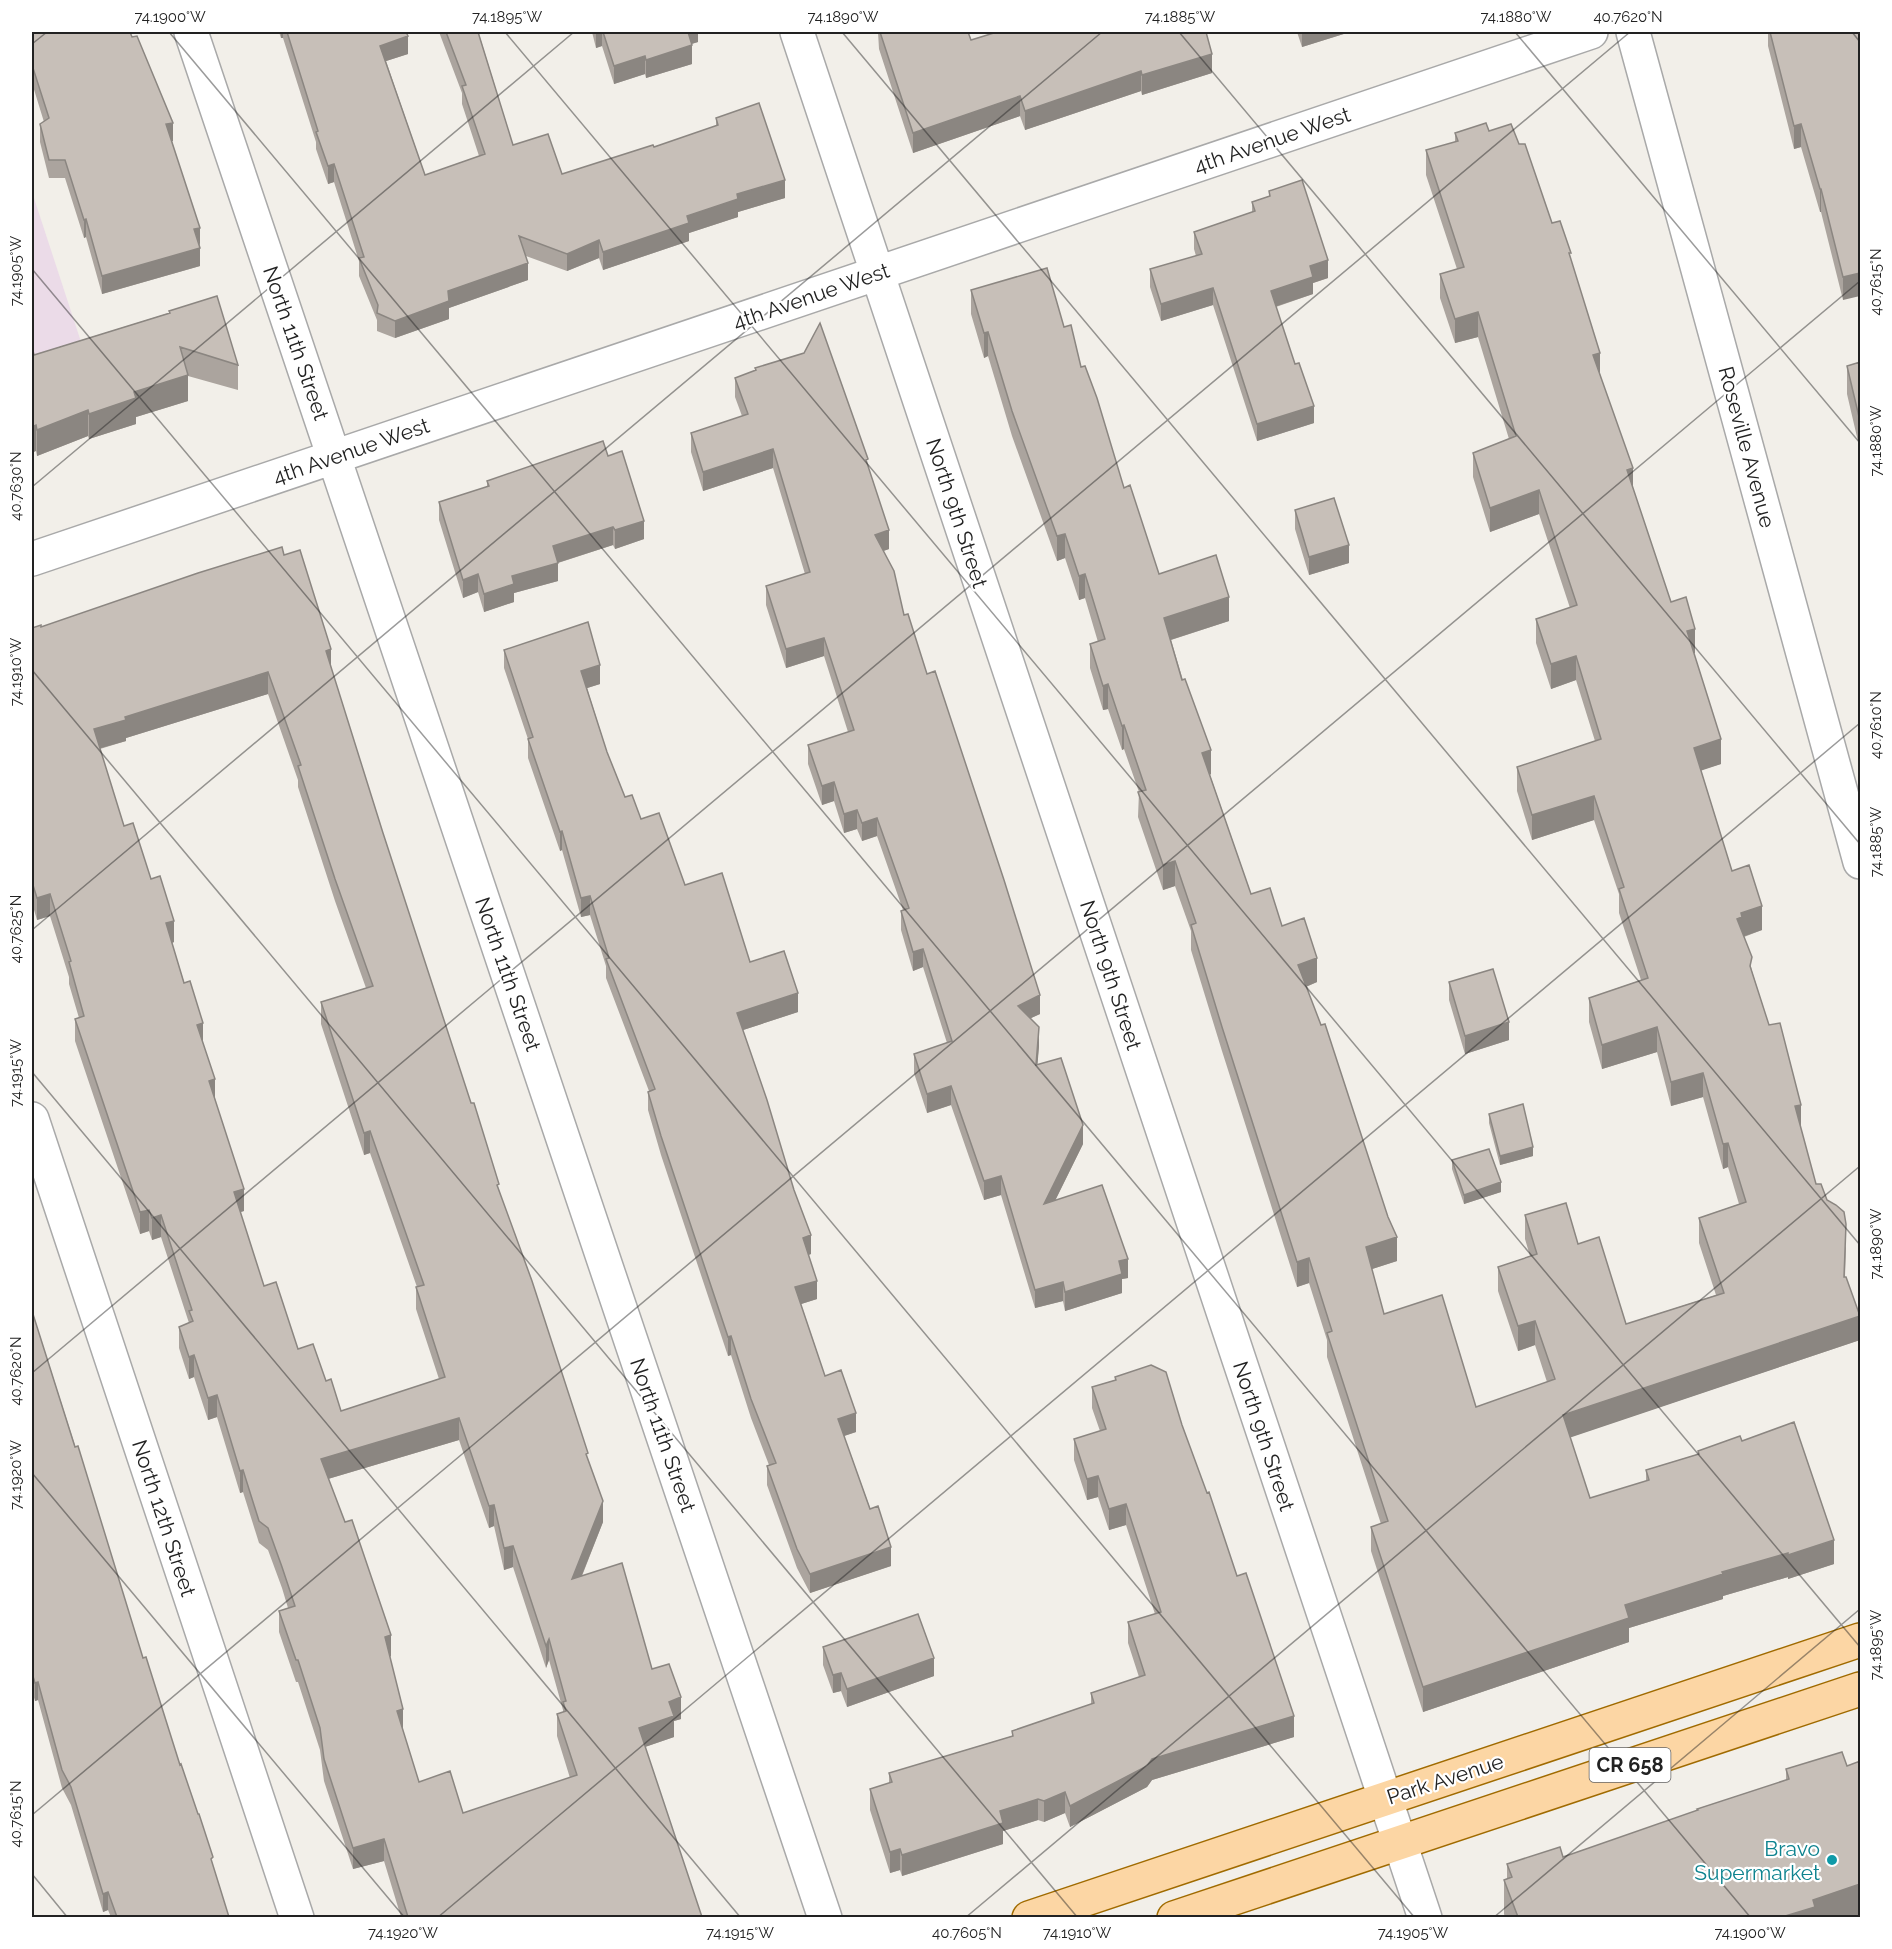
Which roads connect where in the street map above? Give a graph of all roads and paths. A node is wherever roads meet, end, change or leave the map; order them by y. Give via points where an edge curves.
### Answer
1 (191, 32) edge
2 (797, 32) edge
3 (1591, 32) edge
4 (1633, 32) edge
5 (877, 273) junction
6 (334, 456) junction
7 (32, 559) edge
8 (1860, 862) edge
9 (32, 1119) edge
10 (1860, 1641) edge
11 (1860, 1689) edge
12 (1385, 1799) junction
13 (1399, 1842) junction
14 (297, 1917) edge
15 (825, 1917) edge
16 (1029, 1917) edge
17 (1174, 1917) edge
18 (1425, 1917) edge

1 - 6 street, North 11th Street
2 - 5 street, North 9th Street
3 - 5 street, 4th Avenue West
4 - 8 street, Roseville Avenue
5 - 6 street, 4th Avenue West
5 - 12 street, North 9th Street
6 - 7 street, 4th Avenue West
6 - 15 street, North 11th Street
9 - 14 street, North 12th Street
10 - 12 main road, Park Avenue / CR 658
11 - 13 main road, CR 658
12 - 13 street, North 9th Street
12 - 16 main road, Park Avenue / CR 658
13 - 17 main road, CR 658
13 - 18 street, North 9th Street

